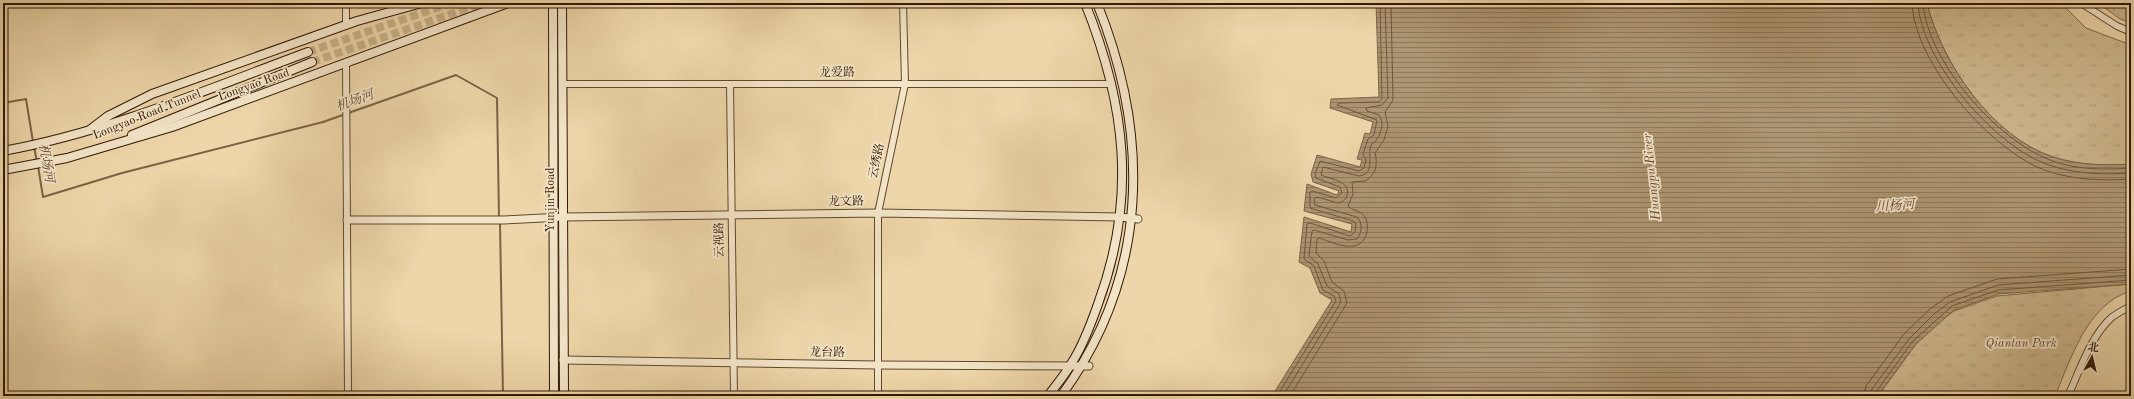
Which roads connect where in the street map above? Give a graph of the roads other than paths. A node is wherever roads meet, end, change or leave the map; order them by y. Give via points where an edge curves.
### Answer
1 (346, 3) edge
2 (422, 3) edge
3 (508, 3) edge
4 (553, 3) edge
5 (562, 3) edge
6 (903, 3) edge
7 (1085, 3) edge
8 (1097, 3) edge
9 (2081, 3) edge
10 (346, 25) junction
11 (2131, 32) edge
12 (308, 52) tunnel mouth
13 (312, 62) tunnel mouth
14 (346, 63) junction
15 (562, 84) junction
16 (730, 84) junction
17 (905, 84) junction
18 (1112, 84) junction
19 (91, 129) junction
20 (3, 151) edge
21 (79, 155) junction
22 (3, 170) edge
23 (878, 213) junction
24 (731, 215) junction
25 (563, 216) junction
26 (554, 217) junction
27 (1120, 217) junction
28 (1135, 219) junction
29 (347, 220) junction
30 (2131, 306) edge
31 (563, 360) junction
32 (734, 362) junction
33 (877, 365) junction
34 (1080, 365) junction
35 (1071, 366) junction
36 (1089, 366) dead end
37 (348, 396) edge
38 (554, 396) edge
39 (564, 396) edge
40 (734, 396) edge
41 (878, 396) edge
42 (1048, 396) edge
43 (1061, 396) edge
44 (2068, 396) edge

1 - 10 street
2 - 10 main road
3 - 14 main road, Longyao Road
4 - 26 main road, Yunjin Road
5 - 15 main road, Yunjin Road
6 - 17 street, 云绣路
7 - 18 main road
8 - 28 main road via 1116,52 1128,101 1134,163
9 - 11 street
10 - 19 main road via 152,94 108,116
12 - 19 main road, Longyao Road Tunnel
13 - 21 main road, Longyao Road Tunnel
14 - 21 main road, Longyao Road via 172,127
14 - 29 street
15 - 16 street, 龙爱路
15 - 25 main road, Yunjin Road
16 - 17 street, 龙爱路
16 - 24 street, 云视路
17 - 18 street, 龙爱路
17 - 23 street, 云绣路
18 - 27 main road via 1121,146
19 - 20 main road, Longyao Road Tunnel
21 - 22 main road, Longyao Road
23 - 24 street, 龙文路
23 - 27 street, 龙文路
23 - 33 street, 云绣路
24 - 25 street, 龙文路
24 - 32 street, 云视路
25 - 26 street, 龙文路
25 - 31 main road, Yunjin Road
26 - 29 street, 龙文路 via 500,220
26 - 38 main road, Yunjin Road
27 - 28 street, 龙文路
27 - 35 main road via 1106,282
28 - 34 main road via 1113,298 1099,333
29 - 37 street
30 - 44 street via 2112,317 2099,334
31 - 32 street, 龙台路
31 - 39 main road, Yunjin Road
32 - 33 street, 龙台路
32 - 40 street, 云视路
33 - 35 street, 龙台路
33 - 41 street, 云绣路
34 - 35 street, 龙台路
34 - 36 street, 龙台路
34 - 43 main road
35 - 42 main road

